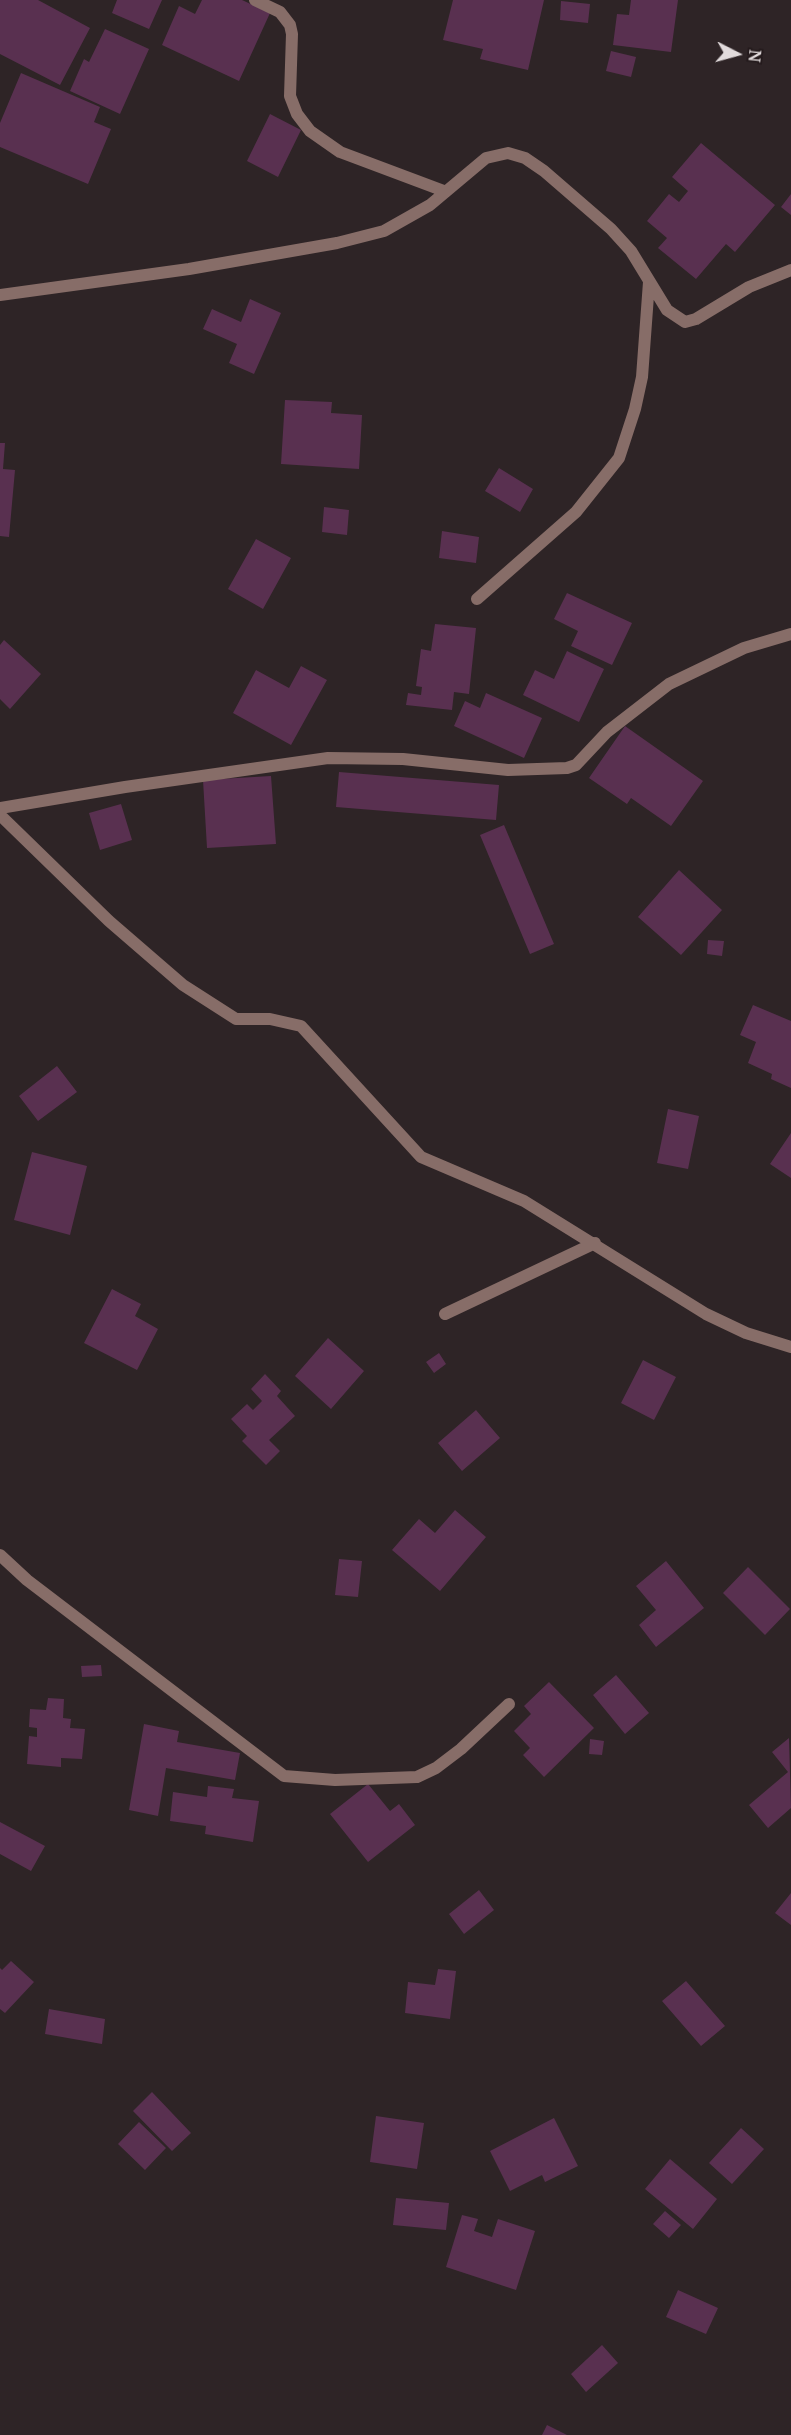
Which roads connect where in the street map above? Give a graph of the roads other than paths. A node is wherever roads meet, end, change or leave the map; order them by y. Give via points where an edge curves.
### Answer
1 (255, 0) edge
2 (444, 191) junction
3 (791, 270) edge
4 (649, 282) junction
5 (0, 295) edge
6 (477, 599) dead end
7 (791, 634) edge
8 (0, 808) edge
9 (0, 815) edge
10 (595, 1243) junction
11 (445, 1314) dead end
12 (791, 1347) edge
13 (0, 1555) edge
14 (509, 1704) dead end

1 - 2 street via 280,12 290,25 290,96 310,131 340,152
2 - 4 street via 486,158 518,154 544,171 611,229 631,251
2 - 5 street via 425,209 393,227 337,243 189,269
3 - 4 street via 749,287 689,322 667,310
4 - 6 street via 642,377 618,458 576,512
7 - 8 street via 744,648 669,684 607,732 576,765 567,768 508,770 404,759 328,758
9 - 10 street via 109,921 183,985 236,1019 270,1018 301,1026 421,1157 524,1201
10 - 11 street
10 - 12 street via 706,1314 746,1333
13 - 14 street via 27,1580 284,1776 335,1780 417,1777 461,1749

